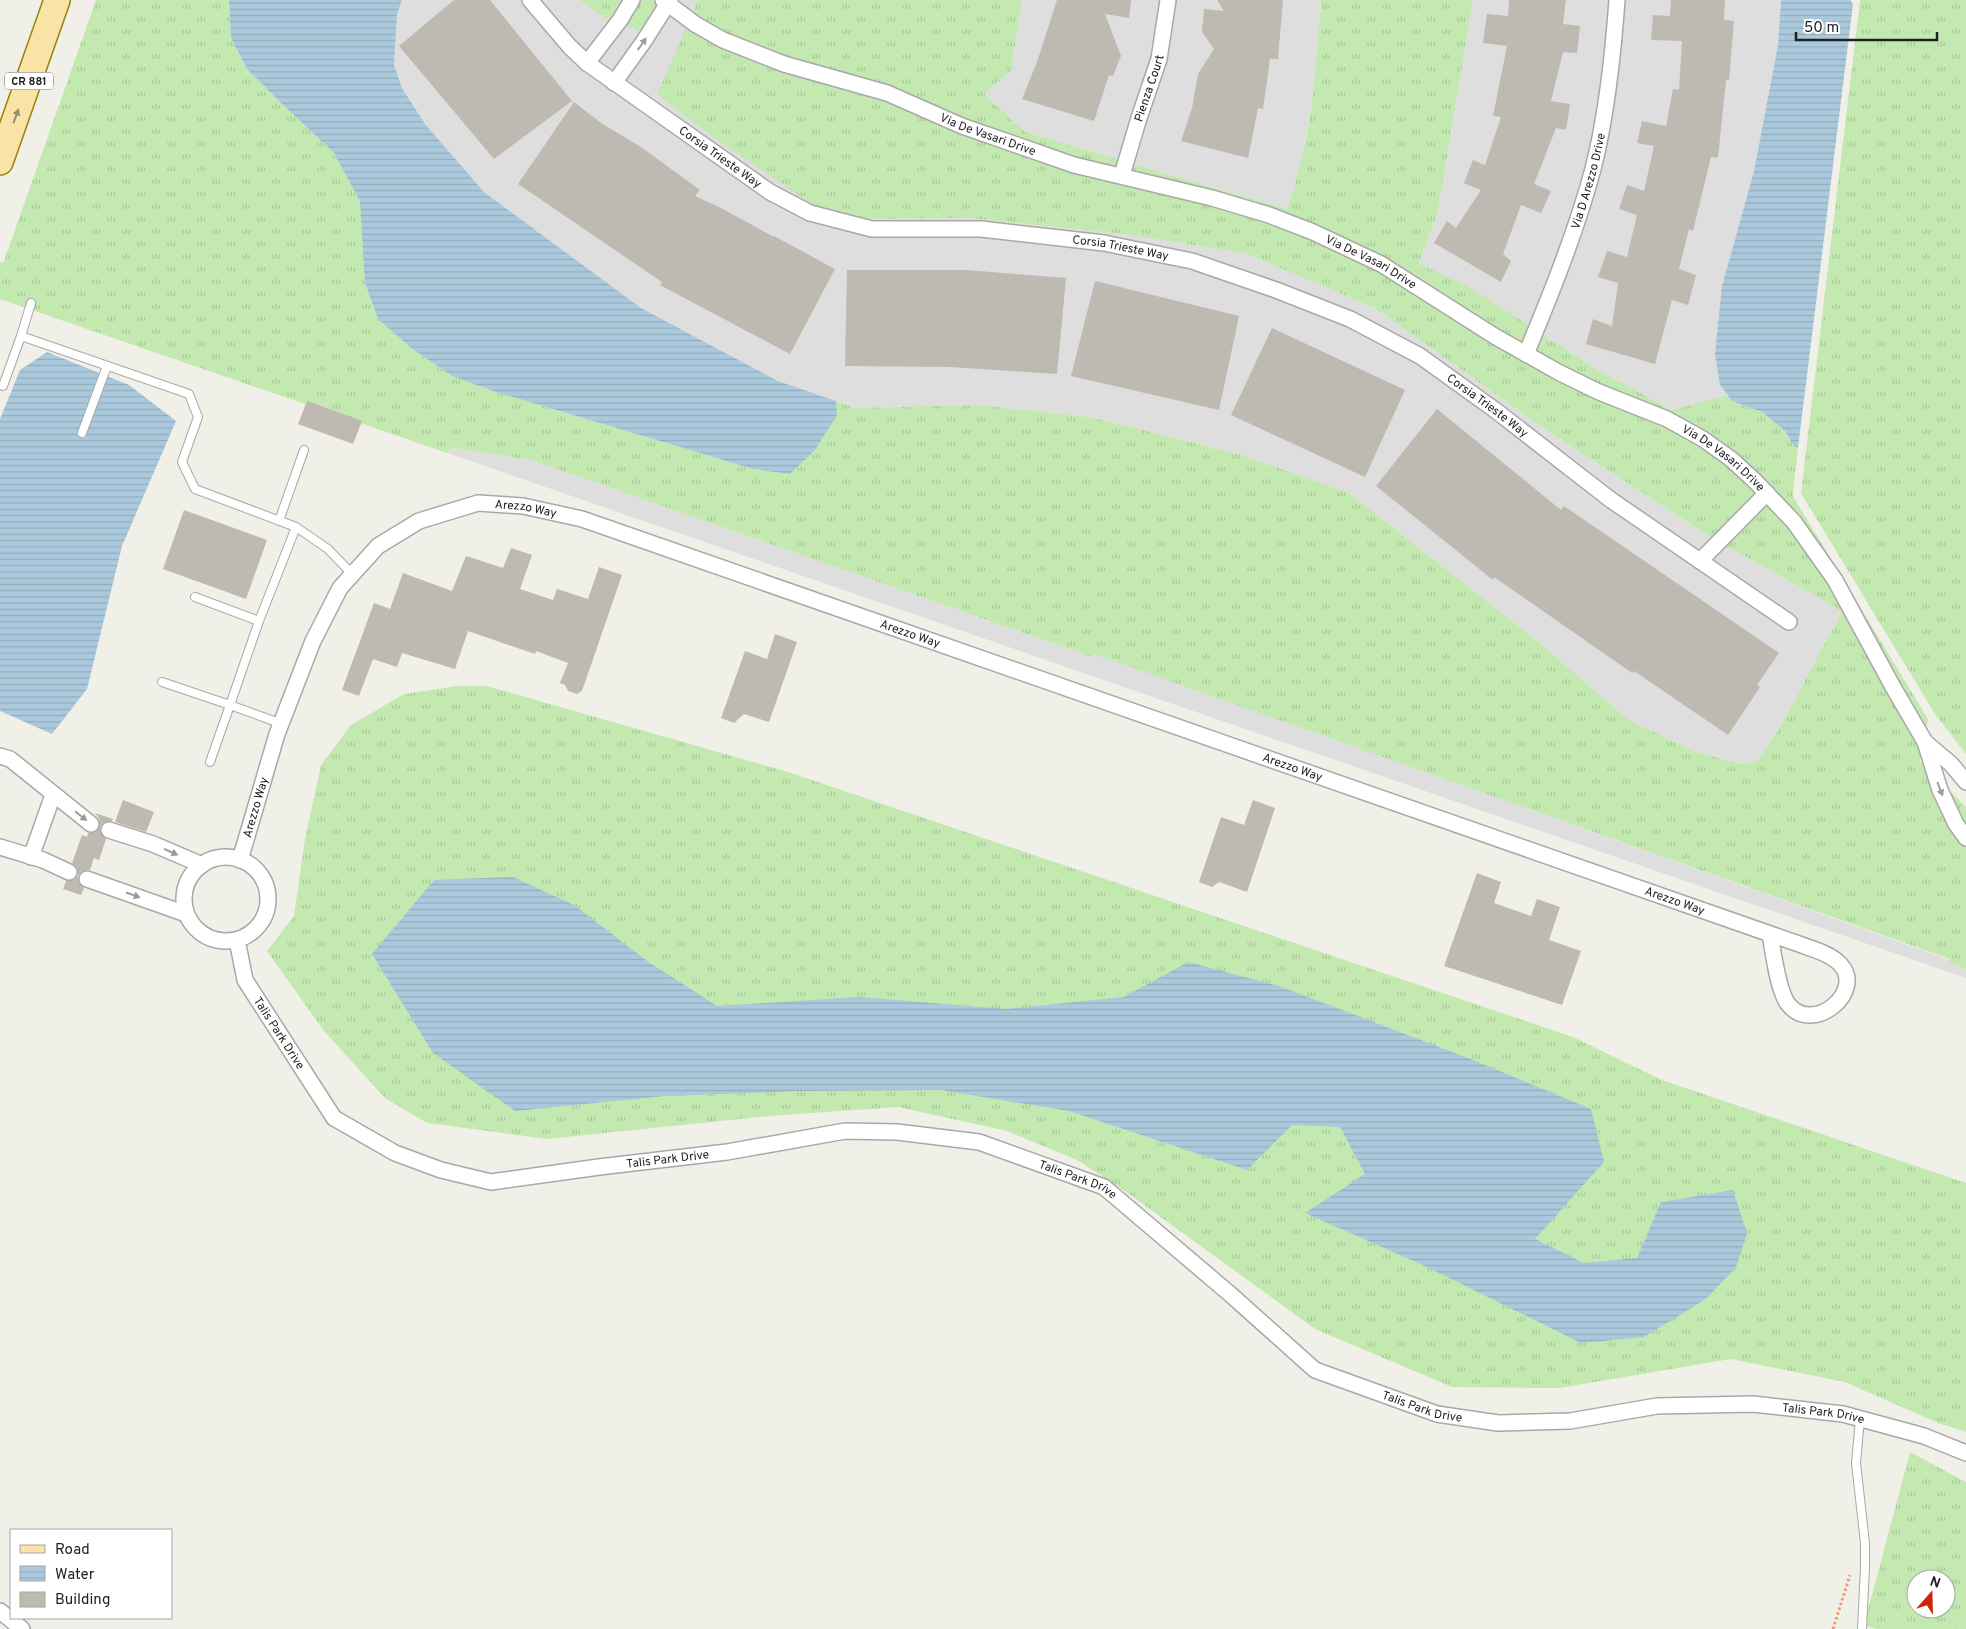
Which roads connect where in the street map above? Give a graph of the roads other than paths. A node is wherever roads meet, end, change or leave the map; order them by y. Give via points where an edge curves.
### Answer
1 (58, 0) edge
2 (530, 0) edge
3 (632, 0) edge
4 (1168, 0) edge
5 (1616, 0) edge
6 (667, 1) edge
7 (587, 63) junction
8 (614, 83) junction
9 (0, 162) edge
10 (1122, 175) junction
11 (31, 303) dead end
12 (21, 336) junction
13 (1526, 354) junction
14 (107, 366) junction
15 (3, 386) dead end
16 (82, 433) dead end
17 (304, 450) dead end
18 (1767, 494) junction
19 (279, 521) junction
20 (296, 527) junction
21 (1700, 561) junction
22 (352, 574) junction
23 (194, 598) dead end
24 (259, 621) junction
25 (1789, 622) dead end
26 (162, 682) dead end
27 (230, 705) junction
28 (282, 724) junction
29 (1926, 742) junction
30 (0, 756) edge
31 (210, 762) dead end
32 (1966, 782) edge
33 (53, 795) junction
34 (91, 824) dead end
35 (109, 830) dead end
36 (1966, 838) edge
37 (0, 847) edge
38 (31, 856) junction
39 (240, 860) junction
40 (202, 865) junction
41 (70, 872) dead end
42 (87, 879) dead end
43 (186, 914) junction
44 (1770, 934) junction
45 (237, 940) junction
46 (1860, 1419) junction
47 (1966, 1453) edge
48 (0, 1611) edge
49 (22, 1629) edge
50 (1862, 1629) edge

9 -> 1 main road, CR 881
2 - 7 street, Corsia Trieste Way via 570,48
3 - 7 street
4 - 10 street, Pienza Court via 1159,59
5 - 13 street, Via D Arezzo Drive via 1614,44 1593,167 1549,299
8 -> 6 street
6 - 10 street, Via De Vasari Drive via 695,24 724,40 784,64 887,94 1037,153
7 - 8 street, Corsia Trieste Way
8 - 21 street, Corsia Trieste Way via 770,192 810,213 872,229 981,229 1104,243 1192,261 1350,319 1420,356 1611,500
10 - 13 street, Via De Vasari Drive via 1269,215 1313,232 1381,264
11 - 12 lane
12 - 14 lane
12 - 15 lane
13 - 18 street, Via De Vasari Drive via 1599,392 1667,419 1703,439 1731,459
14 - 16 lane
14 - 19 lane via 189,394 198,417 182,462 195,489
17 - 19 lane
18 - 21 street
18 - 29 street, Via De Vasari Drive via 1794,522 1835,580
19 - 20 lane
20 - 22 lane via 328,549
20 - 24 lane
21 - 25 street, Corsia Trieste Way
22 - 28 street, Arezzo Way via 330,605
22 - 44 street, Arezzo Way via 378,546 419,521 478,503 523,506 582,519
23 - 24 lane
24 - 27 lane
26 - 27 lane
27 - 28 lane
27 - 31 lane
28 - 39 street, Arezzo Way
29 - 32 street, Via De Vasari Drive
29 -> 36 street, Via De Vasari Drive via 1940,790
30 - 33 street via 10,759
33 -> 34 street
33 - 38 street
35 -> 40 street
37 - 38 street
38 - 41 street
39 - 40 street via 220,858
39 - 45 street via 261,876 267,888 268,901 259,926
40 - 43 street via 192,874 186,887
42 -> 43 street
43 - 45 street via 193,925 207,936 224,941
44 - 44 street, Arezzo Way via 1828,956 1840,964 1846,976 1845,989 1838,1003 1813,1015 1788,1004 1782,991
45 - 46 street, Talis Park Drive via 246,980 334,1118 395,1153 441,1170 491,1182 727,1152 844,1131 897,1132 979,1142 1104,1187 1315,1370 1437,1414 1498,1424 1570,1421 1657,1406 1753,1404 1843,1414
46 - 47 street, Talis Park Drive via 1924,1436
46 - 50 lane via 1856,1463 1865,1542
48 - 49 street

